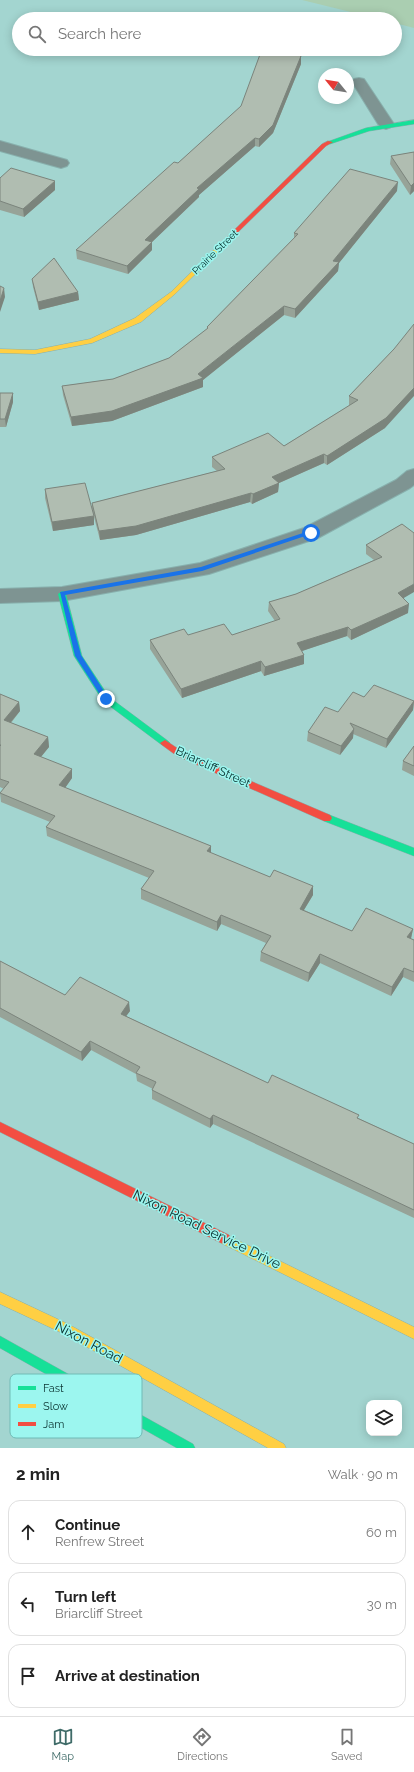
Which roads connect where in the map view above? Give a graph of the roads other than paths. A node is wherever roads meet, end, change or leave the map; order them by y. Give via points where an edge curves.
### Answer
1 (359, 82) dead end
2 (414, 122) edge
3 (386, 124) junction
4 (0, 146) edge
5 (61, 163) dead end
6 (0, 351) edge
7 (414, 475) edge
8 (62, 594) junction
9 (0, 596) edge
10 (414, 852) edge
11 (0, 1127) edge
12 (0, 1298) edge
13 (414, 1333) edge
14 (0, 1342) edge
15 (57, 1374) edge
16 (142, 1422) edge
17 (189, 1448) edge
18 (280, 1448) edge

1 - 3 street
2 - 3 street, Prairie Street
3 - 6 street, Prairie Street via 348,134 324,145 173,293 138,320 92,341 35,352
4 - 5 street
7 - 8 street via 403,484 311,533 202,569
8 - 9 street
8 - 10 street, Briarcliff Street via 78,656 106,699 180,754 314,813
11 - 13 street, Nixon Road Service Drive
12 - 18 street, Nixon Road via 64,1328
14 - 15 street
16 - 17 street

